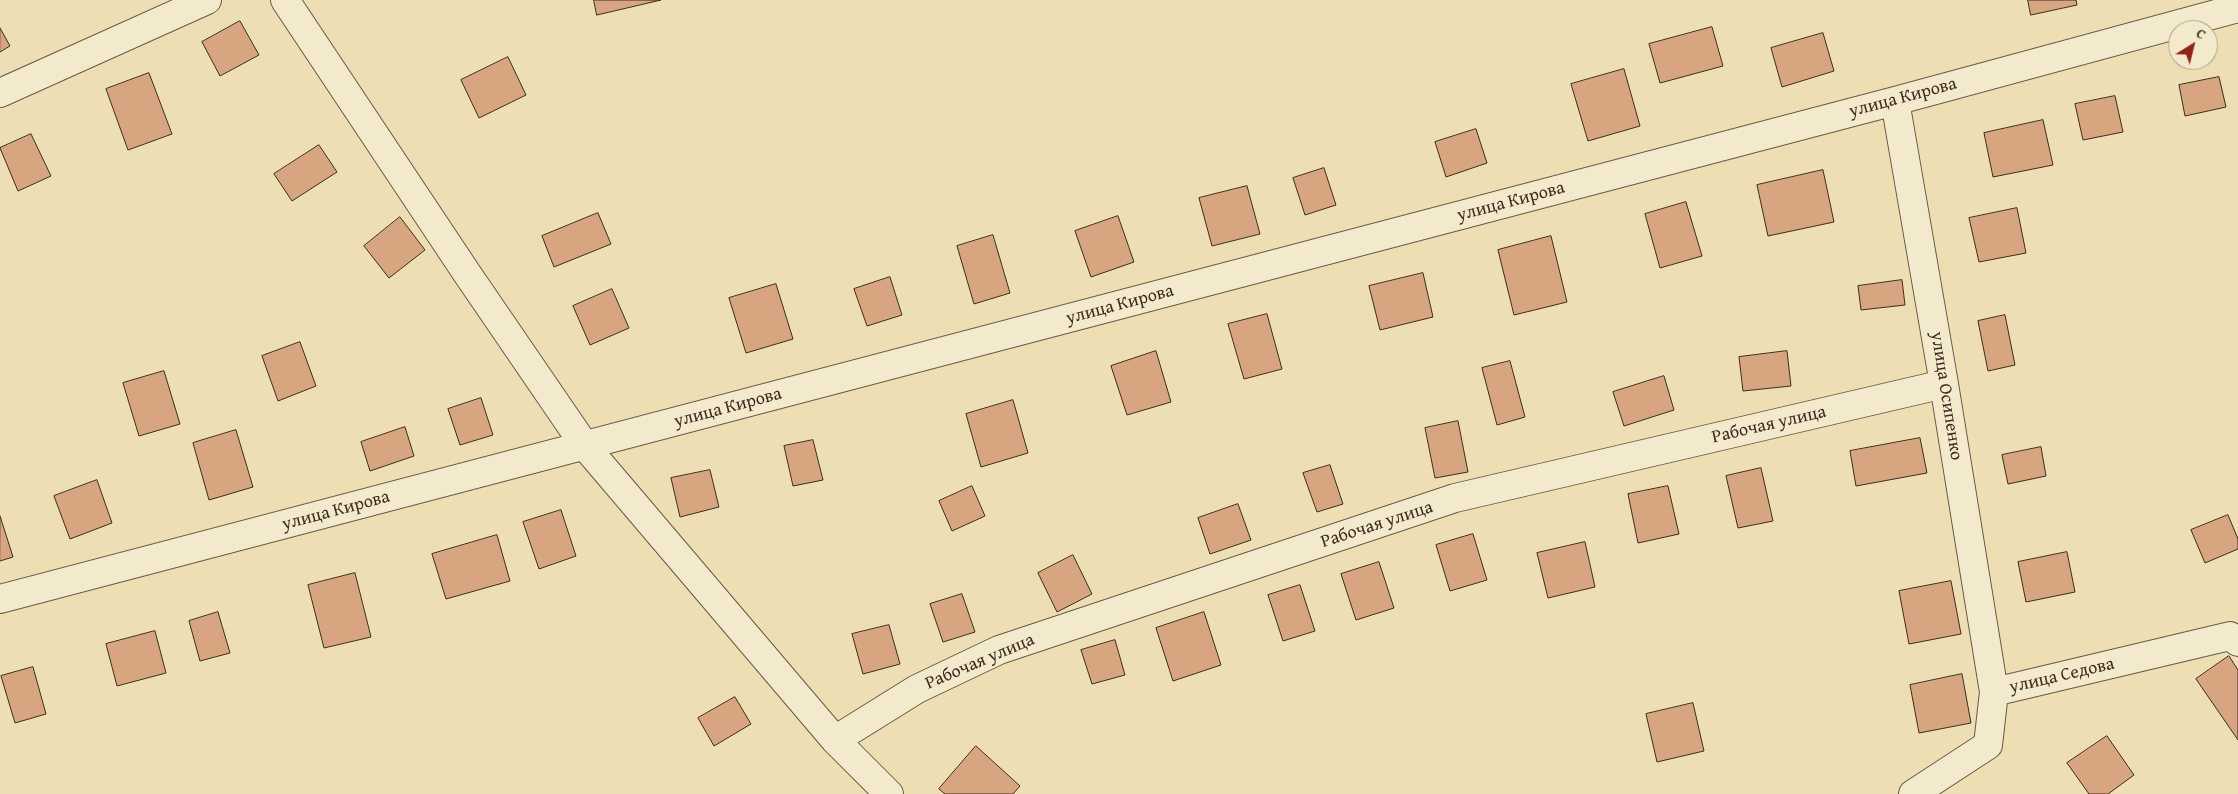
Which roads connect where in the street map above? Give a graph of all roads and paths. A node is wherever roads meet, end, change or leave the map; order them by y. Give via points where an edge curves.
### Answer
1 (207, 0) edge
2 (285, 0) edge
3 (2238, 8) edge
4 (0, 93) edge
5 (1895, 101) junction
6 (1944, 384) junction
7 (585, 446) junction
8 (0, 599) edge
9 (2238, 642) edge
10 (1994, 692) junction
11 (835, 740) junction
12 (889, 794) edge
13 (1914, 794) edge

1 - 4 street
2 - 7 street
3 - 5 street, улица Кирова
5 - 6 street, улица Осипенко
5 - 7 street, улица Кирова
6 - 10 street, улица Осипенко
6 - 11 street, Рабочая улица via 1455,498 999,650 917,690
7 - 8 street, улица Кирова
7 - 11 street
9 - 10 street, улица Седова via 2230,636
10 - 13 street, улица Седова via 1988,745
11 - 12 street

